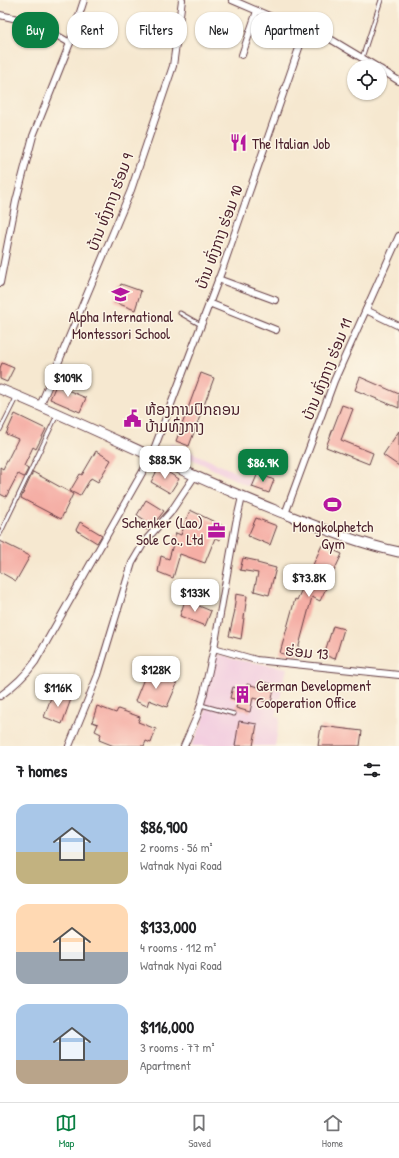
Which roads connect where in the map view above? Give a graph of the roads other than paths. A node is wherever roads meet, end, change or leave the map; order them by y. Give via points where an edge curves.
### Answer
1 (84, 0) edge
2 (182, 0) edge
3 (235, 0) edge
4 (381, 0) edge
5 (257, 11) joint
6 (80, 12) edge
7 (0, 15) edge
8 (67, 41) edge
9 (333, 41) edge
10 (68, 48) edge
11 (299, 48) edge
12 (242, 55) dead end
13 (362, 58) junction
14 (365, 60) edge
15 (387, 73) edge
16 (399, 80) edge
17 (399, 236) edge
18 (397, 244) edge
19 (218, 279) junction
20 (0, 282) edge
21 (275, 300) dead end
22 (209, 303) junction
23 (366, 310) junction
24 (180, 313) dead end
25 (201, 326) junction
26 (399, 326) edge
27 (276, 330) dead end
28 (0, 389) edge
29 (17, 396) junction
30 (40, 406) junction
31 (58, 414) junction
32 (0, 430) edge
33 (151, 457) junction
34 (194, 476) junction
35 (242, 497) junction
36 (285, 514) junction
37 (0, 534) edge
38 (399, 552) edge
39 (214, 648) junction
40 (399, 675) edge
41 (0, 696) edge
42 (201, 705) junction
43 (234, 714) dead end
44 (70, 746) edge
45 (184, 746) edge

1 - 6 street
2 - 30 street, ບ້ານ ທົ່ງກາງ ຮ່ອມ 9 via 173,66 131,190
3 - 5 street
4 - 13 lane
5 - 12 street
7 - 8 street via 35,24
9 - 13 street
10 - 20 street via 33,136 16,201
11 - 19 street, ບ້ານ ທົ່ງກາງ ຮ່ອມ 10
13 - 14 street
15 - 16 street
17 - 18 street, ບ້ານ ທົ່ງກາງ ຮ່ອມ 11
18 - 23 street, ບ້ານ ທົ່ງກາງ ຮ່ອມ 11
19 - 21 street
19 - 22 street, ບ້ານ ທົ່ງກາງ ຮ່ອມ 10
22 - 25 street, ບ້ານ ທົ່ງກາງ ຮ່ອມ 10
22 - 27 street
23 - 26 street
23 - 36 street, ບ້ານ ທົ່ງກາງ ຮ່ອມ 11 via 334,381
24 - 25 lane
25 - 33 street, ບ້ານ ທົ່ງກາງ ຮ່ອມ 10
28 - 29 street
29 - 30 street
29 - 32 lane
30 - 31 street
31 - 33 street
31 - 37 lane
33 - 34 street
33 - 41 street, ບ້ານ ທົ່ງກາງ ຮ່ອມ 10 via 35,662 25,676
34 - 35 street
34 - 44 street via 170,514 146,541 132,563 98,675
35 - 36 street
35 - 39 street
36 - 38 street via 339,535
39 - 40 street, ຮ່ອມ 13 via 256,660
39 - 42 street
42 - 43 lane
42 - 45 street

